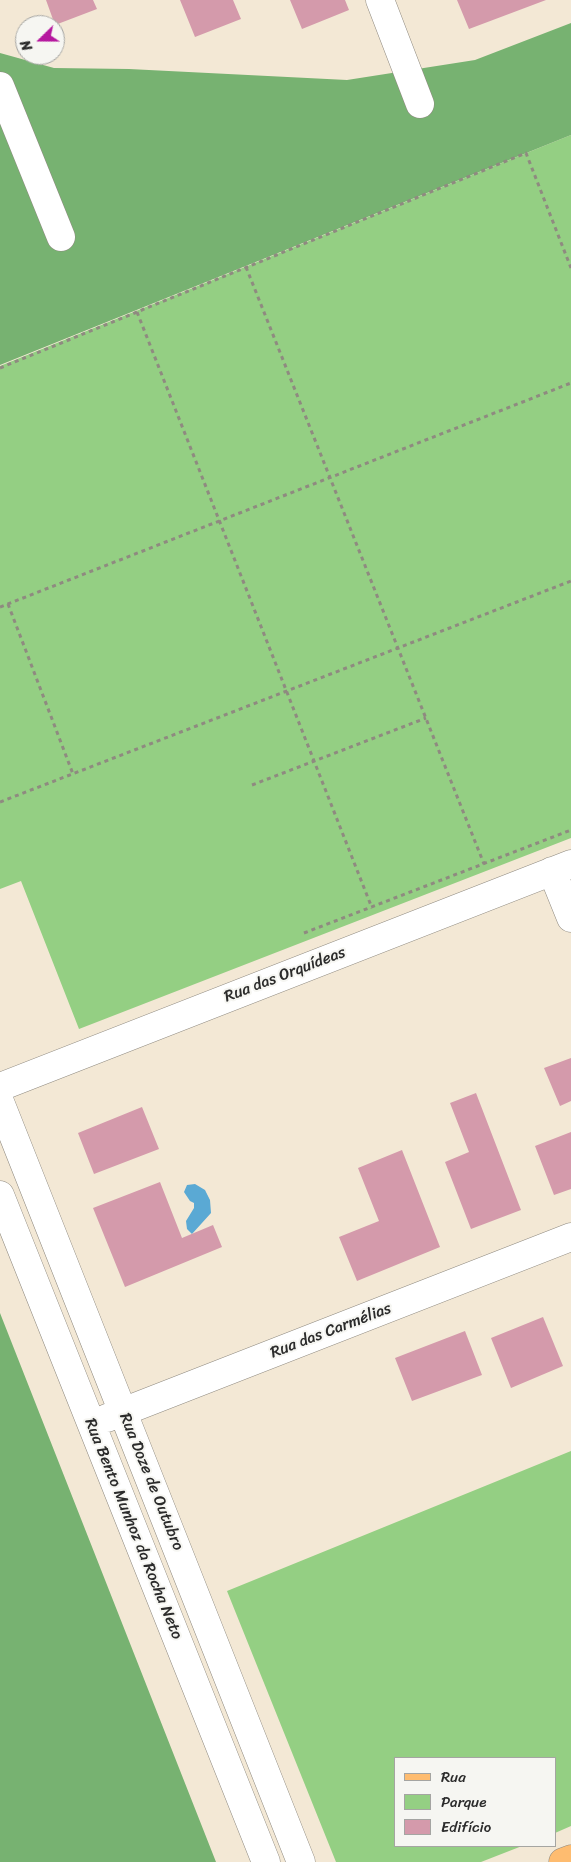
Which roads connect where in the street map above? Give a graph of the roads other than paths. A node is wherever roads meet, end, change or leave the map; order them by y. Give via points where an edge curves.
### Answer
1 (380, 0) edge
2 (0, 86) edge
3 (420, 104) dead end
4 (61, 238) dead end
5 (561, 868) edge
6 (571, 918) edge
7 (0, 1087) edge
8 (0, 1102) edge
9 (0, 1196) edge
10 (571, 1237) edge
11 (123, 1412) junction
12 (92, 1424) junction
13 (571, 1859) edge
14 (266, 1862) edge
15 (301, 1862) edge
16 (563, 1862) edge

1 - 3 street
2 - 4 street
5 - 6 street
5 - 7 street, Rua das Orquídeas
8 - 11 street, Rua Doze de Outubro
9 - 12 street, Rua Bento Munhoz da Rocha Neto
10 - 11 street, Rua das Carmélias
11 - 12 street, Rua das Carmélias
11 - 15 street, Rua Doze de Outubro
12 - 14 street, Rua Bento Munhoz da Rocha Neto
13 - 16 main road

